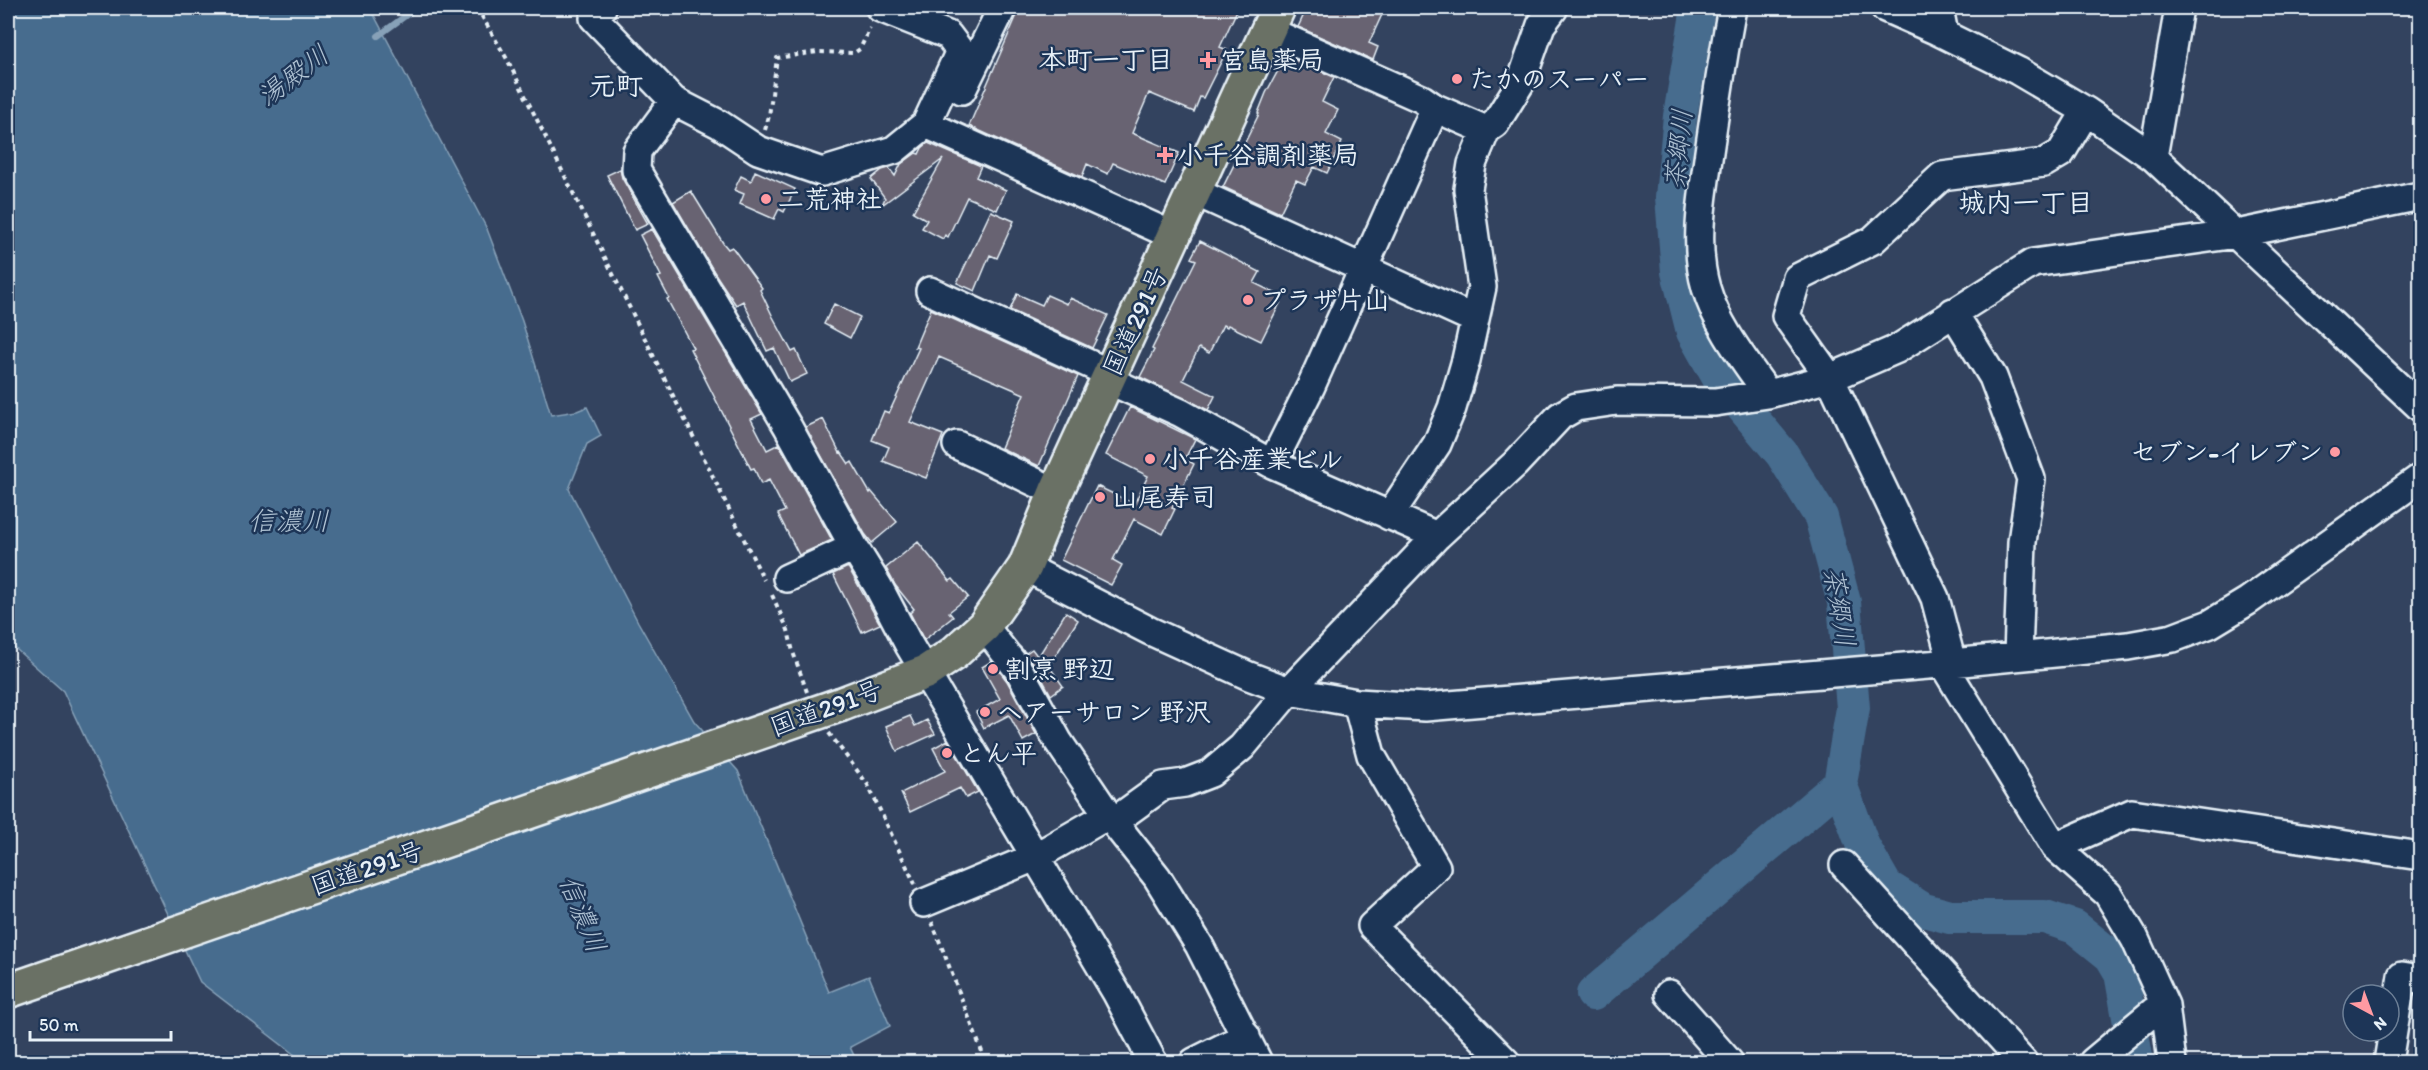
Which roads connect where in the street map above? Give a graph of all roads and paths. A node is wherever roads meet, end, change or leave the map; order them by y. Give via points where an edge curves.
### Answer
1 (477, 8) edge
2 (1002, 8) edge
3 (1554, 8) edge
4 (1732, 8) edge
5 (1884, 8) edge
6 (1939, 8) edge
7 (2179, 8) edge
8 (592, 11) edge
9 (877, 13) edge
10 (1273, 19) edge
11 (1944, 34) junction
12 (674, 101) junction
13 (1435, 108) junction
14 (2086, 111) junction
15 (935, 128) junction
16 (1486, 130) junction
17 (758, 150) junction
18 (2153, 157) junction
19 (1193, 191) junction
20 (2421, 196) edge
21 (2237, 234) junction
22 (1174, 236) junction
23 (1362, 267) junction
24 (930, 291) dead end
25 (1953, 312) junction
26 (1474, 319) junction
27 (1109, 377) junction
28 (1830, 378) junction
29 (1761, 395) junction
30 (2421, 407) edge
31 (957, 445) dead end
32 (1272, 464) junction
33 (2421, 478) edge
34 (1056, 492) junction
35 (1389, 516) junction
36 (1437, 536) junction
37 (854, 547) junction
38 (1025, 567) junction
39 (787, 578) dead end
40 (984, 626) junction
41 (2018, 656) junction
42 (1947, 663) junction
43 (926, 672) junction
44 (1289, 691) junction
45 (808, 695) dead end
46 (1356, 703) junction
47 (835, 718) junction
48 (1111, 818) junction
49 (2055, 847) junction
50 (1035, 856) junction
51 (2421, 856) edge
52 (1844, 865) dead end
53 (924, 903) junction
54 (2421, 979) edge
55 (8, 991) edge
56 (1669, 994) dead end
57 (2159, 1009) junction
58 (1246, 1036) junction
59 (2098, 1059) edge
60 (986, 1062) edge
61 (1153, 1062) edge
62 (1194, 1062) edge
63 (1258, 1062) edge
64 (1506, 1062) edge
65 (1729, 1062) edge
66 (2023, 1062) edge
67 (2172, 1062) edge
68 (2388, 1062) edge

1 - 45 path via 507,59 711,470 788,630
2 - 15 street
3 - 16 street via 1541,25 1521,82 1495,124
4 - 29 street via 1702,208 1701,265 1706,289 1721,322
5 - 11 street
6 - 11 street
7 - 18 street
8 - 12 street
9 - 15 street via 948,34 960,51
9 - 17 path via 860,49 854,53 817,52 777,58 769,116
10 - 13 street
10 - 19 highway, 国道291号
11 - 14 street
12 - 17 street
12 - 37 street via 637,151 636,170
13 - 16 street
13 - 23 street
14 - 18 street
14 - 28 street via 2061,153 2044,163 1942,176 1874,240 1797,278 1786,316
15 - 17 street via 894,150 822,172
15 - 22 street
16 - 26 street via 1472,164 1468,189 1482,287
18 - 21 street
19 - 22 highway, 国道291号
19 - 23 street
20 - 21 street
21 - 25 street via 2033,263
21 - 30 street
22 - 27 highway, 国道291号
23 - 26 street
23 - 32 street via 1311,386
24 - 27 street
25 - 28 street via 1897,349
25 - 41 street via 1993,377 2031,479 2022,542
26 - 35 street via 1466,360 1441,435
27 - 32 street
27 - 34 highway, 国道291号
28 - 29 street
28 - 42 street via 1935,598
29 - 36 street via 1715,402 1617,401 1576,407 1560,416
31 - 34 street
32 - 35 street
33 - 41 street via 2210,624 2173,638 2128,646
34 - 38 highway, 国道291号
35 - 36 street
36 - 44 street
37 - 39 street
37 - 43 street
38 - 40 highway, 国道291号
38 - 44 street via 1150,631
40 - 43 highway, 国道291号
40 - 48 street via 1020,672 1058,741
41 - 42 street
42 - 46 street via 1425,707
42 - 49 street
43 - 47 highway, 国道291号
43 - 50 street
44 - 46 street
44 - 48 street via 1242,747 1211,773 1163,786
46 - 64 street via 1371,755 1436,867 1372,926
47 - 53 path
47 - 55 highway, 国道291号, bridge
48 - 50 street
48 - 58 street via 1157,877 1200,945
49 - 51 street via 2132,813
49 - 57 street via 2108,894 2135,939
50 - 53 street
50 - 61 street
52 - 66 street
53 - 60 path
54 - 68 street via 2402,976
56 - 65 street
57 - 59 street
57 - 67 street
58 - 62 street
58 - 63 street

